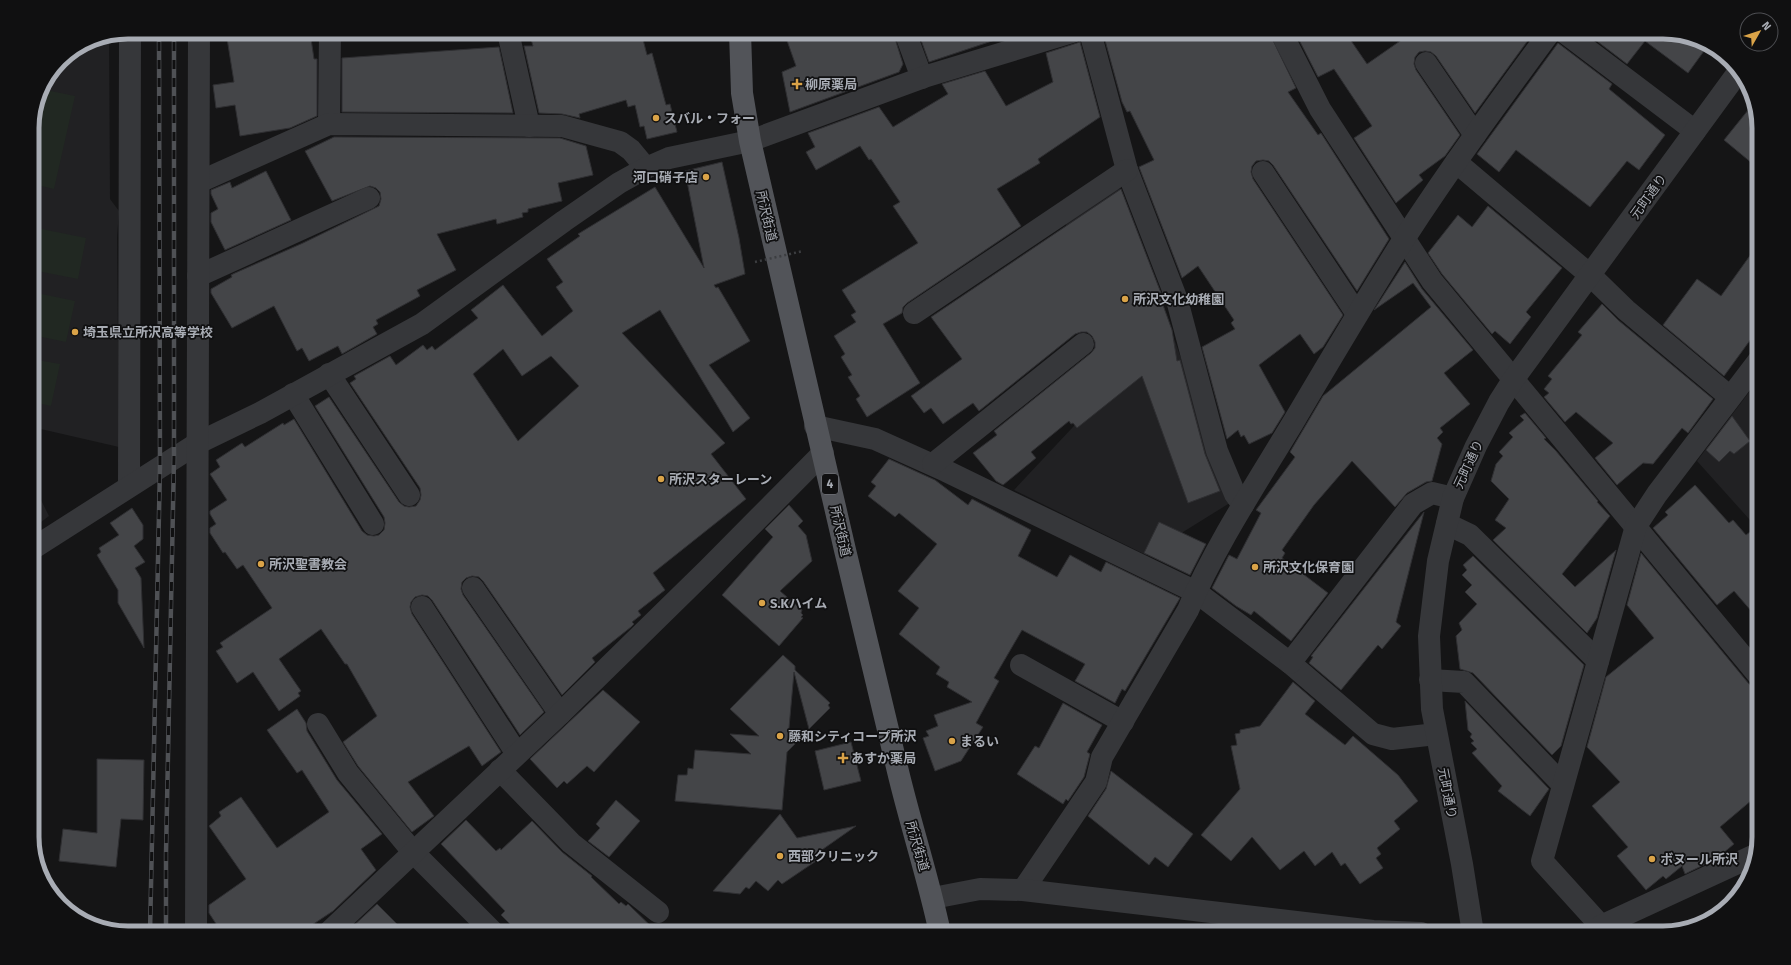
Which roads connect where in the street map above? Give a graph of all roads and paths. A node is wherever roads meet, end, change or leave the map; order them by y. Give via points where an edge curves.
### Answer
1 (130, 39) edge
2 (199, 39) edge
3 (330, 39) edge
4 (510, 39) edge
5 (740, 39) edge
6 (908, 39) edge
7 (1049, 39) edge
8 (1092, 39) edge
9 (1285, 39) edge
10 (1545, 39) edge
11 (1573, 39) edge
12 (1426, 64) dead end
13 (1736, 76) edge
14 (922, 78) junction
15 (329, 124) junction
16 (529, 126) junction
17 (1695, 132) junction
18 (1475, 135) junction
19 (750, 141) junction
20 (1456, 162) junction
21 (646, 168) junction
22 (1127, 170) junction
23 (1262, 172) dead end
24 (198, 182) junction
25 (369, 198) dead end
26 (1404, 239) junction
27 (803, 251) dead end
28 (755, 262) dead end
29 (1590, 275) junction
30 (198, 276) junction
31 (914, 313) dead end
32 (1357, 314) junction
33 (1083, 344) dead end
34 (1752, 369) edge
35 (329, 374) junction
36 (1513, 380) junction
37 (293, 394) junction
38 (1730, 397) junction
39 (815, 426) junction
40 (198, 443) junction
41 (823, 453) junction
42 (933, 464) junction
43 (129, 486) junction
44 (409, 495) dead end
45 (1453, 498) junction
46 (1244, 505) junction
47 (372, 524) dead end
48 (1447, 524) junction
49 (1636, 526) junction
50 (39, 544) edge
51 (473, 588) dead end
52 (1196, 592) junction
53 (422, 607) dead end
54 (1598, 661) junction
55 (1290, 662) junction
56 (1021, 665) dead end
57 (1752, 667) edge
58 (1430, 680) junction
59 (560, 714) junction
60 (1123, 722) junction
61 (318, 724) dead end
62 (1436, 734) junction
63 (518, 754) junction
64 (500, 770) junction
65 (1563, 785) junction
66 (412, 852) junction
67 (1749, 859) edge
68 (1023, 890) junction
69 (933, 898) junction
70 (658, 912) dead end
71 (196, 926) edge
72 (335, 926) edge
73 (487, 926) edge
74 (939, 926) edge
75 (1323, 926) edge
76 (1472, 926) edge
77 (1596, 926) edge
78 (1604, 926) edge

1 - 43 street
2 - 24 street
3 - 15 street
4 - 16 street
5 - 19 main road, 所沢街道 / 4 via 742,92
6 - 14 street
7 - 14 street
8 - 22 street
9 - 26 street via 1320,109
10 - 18 street
11 - 17 street
12 - 18 street
13 - 17 street, 元町通り
14 - 19 street
15 - 16 street
15 - 24 street
16 - 21 street via 562,126 620,142 631,150
17 - 29 street, 元町通り
18 - 20 street
19 - 21 street via 675,157
19 - 39 main road, 所沢街道 / 4
20 - 26 street
20 - 29 street
21 - 35 street via 564,221 422,324
22 - 31 street
22 - 46 street via 1177,300 1217,451 1235,494
23 - 32 street
24 - 30 street
25 - 30 street
26 - 32 street
26 - 36 street via 1432,282
27 - 28 path, bridge
29 - 36 street, 元町通り
29 - 38 street via 1626,310
30 - 40 street
32 - 46 street
33 - 42 street
34 - 38 street
35 - 37 street
35 - 44 street
36 - 45 street, 元町通り via 1479,440
36 - 49 street
37 - 40 street
37 - 47 street
38 - 49 street
39 - 41 main road, 所沢街道 / 4
39 - 42 street via 875,439
40 - 43 street
40 - 71 street
41 - 59 street
41 - 69 main road, 所沢街道 / 4 via 896,766
42 - 52 street
43 - 50 street
45 - 48 street, 元町通り
45 - 55 street via 1432,493 1413,504
46 - 52 street
48 - 54 street via 1470,535
48 - 58 street, 元町通り via 1432,597 1429,636
49 - 54 street
49 - 57 street
51 - 59 street
52 - 55 street
52 - 60 street
53 - 63 street
54 - 65 street
55 - 62 street via 1373,734 1392,739
56 - 60 street
58 - 62 street, 元町通り
58 - 65 street via 1464,682
59 - 63 street
60 - 68 street via 1102,757 1096,782
61 - 66 street via 348,773
62 - 76 street, 元町通り
63 - 64 street
64 - 66 street
64 - 70 street via 570,843
65 - 77 street via 1542,861
66 - 72 street
66 - 73 street
67 - 78 street
68 - 69 street via 980,889
68 - 75 street
69 - 74 main road, 所沢街道 / 4

